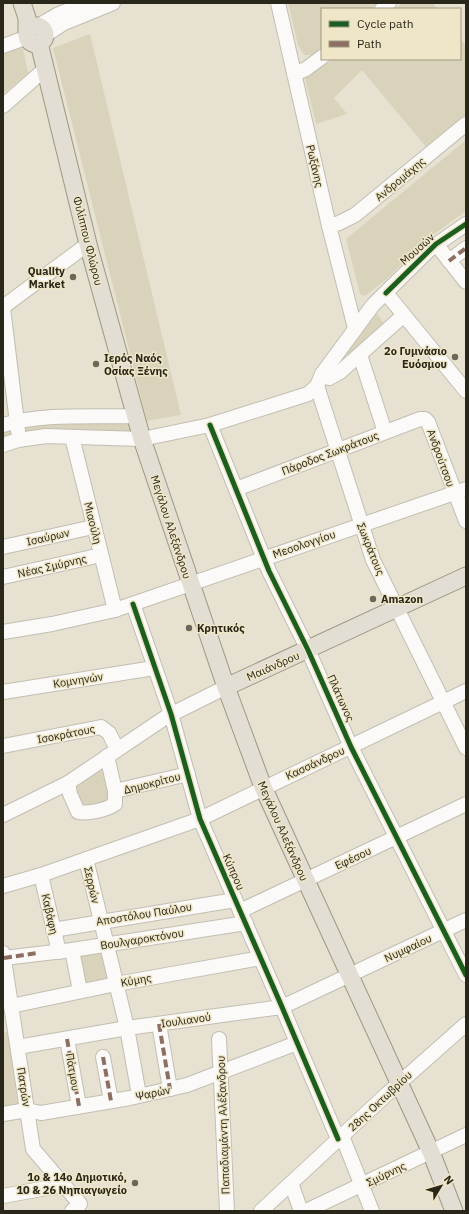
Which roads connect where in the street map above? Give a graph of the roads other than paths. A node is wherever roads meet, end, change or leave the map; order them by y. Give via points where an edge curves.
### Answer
1 (22, 3) edge
2 (33, 3) edge
3 (86, 3) edge
4 (113, 3) edge
5 (278, 3) edge
6 (35, 34) junction
7 (3, 46) edge
8 (321, 58) edge
9 (45, 69) junction
10 (294, 74) junction
11 (3, 106) edge
12 (466, 124) edge
13 (466, 224) edge
14 (329, 226) junction
15 (88, 244) junction
16 (436, 244) junction
17 (466, 248) edge
18 (449, 261) junction
19 (466, 282) edge
20 (386, 293) junction
21 (3, 308) edge
22 (404, 316) junction
23 (356, 328) junction
24 (360, 354) junction
25 (320, 380) junction
26 (466, 391) edge
27 (136, 416) junction
28 (425, 419) joint
29 (3, 425) edge
30 (210, 425) junction
31 (18, 431) junction
32 (384, 432) junction
33 (72, 437) junction
34 (142, 438) junction
35 (3, 445) edge
36 (337, 450) junction
37 (236, 489) junction
38 (460, 491) edge
39 (466, 521) edge
40 (360, 524) junction
41 (93, 527) junction
42 (3, 548) edge
43 (101, 555) junction
44 (263, 558) junction
45 (466, 576) edge
46 (3, 577) edge
47 (190, 584) junction
48 (132, 604) junction
49 (397, 608) junction
50 (115, 610) junction
51 (3, 632) edge
52 (308, 650) junction
53 (154, 668) junction
54 (226, 687) junction
55 (466, 691) edge
56 (3, 692) edge
57 (444, 702) junction
58 (170, 714) junction
59 (3, 746) edge
60 (351, 746) junction
61 (466, 748) edge
62 (112, 752) junction
63 (188, 774) junction
64 (68, 783) junction
65 (263, 787) junction
66 (116, 791) junction
67 (466, 804) edge
68 (3, 815) edge
69 (200, 819) junction
70 (396, 837) junction
71 (86, 859) junction
72 (41, 876) junction
73 (305, 880) junction
74 (3, 886) edge
75 (241, 911) junction
76 (466, 920) edge
77 (101, 921) junction
78 (53, 930) junction
79 (444, 931) junction
80 (107, 945) junction
81 (65, 951) junction
82 (3, 956) edge
83 (261, 958) junction
84 (466, 974) edge
85 (349, 976) junction
86 (116, 984) junction
87 (80, 991) junction
88 (282, 1007) junction
89 (9, 1016) edge
90 (159, 1024) junction
91 (466, 1024) edge
92 (127, 1028) junction
93 (67, 1038) junction
94 (219, 1039) dead end
95 (297, 1043) junction
96 (18, 1047) junction
97 (103, 1057) dead end
98 (220, 1074) junction
99 (399, 1083) junction
100 (170, 1089) junction
101 (140, 1095) junction
102 (111, 1101) junction
103 (79, 1106) junction
104 (27, 1110) junction
105 (3, 1114) edge
106 (466, 1135) edge
107 (340, 1138) junction
108 (431, 1152) junction
109 (290, 1183) junction
110 (362, 1185) junction
111 (63, 1186) junction
112 (3, 1196) edge
113 (76, 1208) edge
114 (227, 1211) edge
115 (260, 1211) edge
116 (301, 1211) edge
117 (306, 1211) edge
118 (372, 1211) edge
119 (454, 1211) edge

1 - 6 main road, Φιλίππου Φλώρου
2 - 6 main road
3 - 6 street via 57,15
4 - 6 street via 50,31
5 - 10 street, Ρωξάνης
6 - 7 street
6 - 9 main road, Φιλίππου Φλώρου
8 - 10 street
9 - 11 street
9 - 15 main road, Φιλίππου Φλώρου
10 - 14 street, Ρωξάνης
12 - 14 street, Ανδρομάχης via 355,215 340,224
13 - 16 street, Μουσών
14 - 23 street, Ρωξάνης
15 - 21 street
15 - 27 main road, Φιλίππου Φλώρου
16 - 18 street
16 - 20 street, Μουσών
17 - 18 street
18 - 19 street
20 - 22 street
20 - 23 street, Μουσών via 373,305
21 - 31 street
22 - 24 street, Μουσών
22 - 26 street
23 - 25 street, Μουσών
24 - 25 street, Μουσών via 332,377
24 - 32 street
25 - 30 street, Μουσών via 311,392 304,395
25 - 36 street, Σωκράτους
27 - 31 street via 57,417
27 - 34 main road, Φιλίππου Φλώρου
28 - 32 street, Πάροδος Σωκράτους
28 - 38 street, Ανδρούτσου
29 - 31 street
30 - 34 street, Μουσών
30 - 37 street, Πλάτωνος
31 - 33 street, Μουσών
31 - 35 street
32 - 36 street, Πάροδος Σωκράτους
33 - 34 street, Μουσών
33 - 41 street, Μιαούλη
34 - 47 main road, Μεγάλου Αλεξάνδρου
36 - 37 street, Πάροδος Σωκράτους
36 - 40 street, Σωκράτους
37 - 44 street, Πλάτωνος
38 - 39 street, Ανδρούτσου
38 - 40 street, Μεσολογγίου
40 - 44 street, Μεσολογγίου
40 - 49 street, Σωκράτους via 373,560
41 - 42 street, Ισαύρων
41 - 43 street, Μιαούλη
43 - 46 street, Νέας Σμύρνης
43 - 50 street, Μιαούλη
44 - 47 street, Μεσολογγίου
44 - 52 street, Πλάτωνος
45 - 49 main road, Μαιάνδρου
47 - 48 street, Μεσολογγίου
47 - 54 main road, Μεγάλου Αλεξάνδρου
48 - 50 street, Μεσολογγίου
48 - 53 street, Κύπρου
49 - 52 main road, Μαιάνδρου
49 - 57 street, Σωκράτους
50 - 51 street, Μεσολογγίου
52 - 54 main road, Μαιάνδρου
52 - 60 street, Πλάτωνος
53 - 56 street, Κομνηνών
53 - 58 street, Κύπρου
54 - 58 street, Μαιάνδρου
54 - 65 main road, Μεγάλου Αλεξάνδρου
55 - 57 street, Κασσάνδρου
57 - 60 street, Κασσάνδρου
57 - 61 street, Σωκράτους
58 - 62 street, Μαιάνδρου
58 - 63 street, Κύπρου
59 - 62 street, Ισοκράτους via 101,727 109,733
60 - 65 street, Κασσάνδρου
60 - 70 street, Πλάτωνος
62 - 64 street, Μαιάνδρου
62 - 66 street
63 - 66 street, Δημοκρίτου
63 - 69 street, Κύπρου
64 - 66 street via 78,812 110,807 115,804
64 - 68 street, Μαιάνδρου
65 - 69 street, Κασσάνδρου
65 - 73 main road, Μεγάλου Αλεξάνδρου
67 - 70 street, Εφέσου
69 - 71 street, Κασσάνδρου
69 - 75 street, Κύπρου
70 - 73 street, Εφέσου
70 - 79 street, Πλάτωνος
71 - 72 street, Κασσάνδρου
71 - 77 street, Σερρών
72 - 74 street, Κασσάνδρου
72 - 78 street, Καβάφη
73 - 75 street, Εφέσου
73 - 85 main road, Μεγάλου Αλεξάνδρου
75 - 77 street, Αποστόλου Παύλου
75 - 80 street, Βουλγαροκτόνου
75 - 83 street, Κύπρου
76 - 79 street, Νυμφαίου
77 - 78 street, Αποστόλου Παύλου
77 - 80 street, Σερρών
78 - 81 street, Καβάφη
79 - 84 street, Πλάτωνος
79 - 85 street, Νυμφαίου
80 - 81 street, Βουλγαροκτόνου
80 - 86 street, Σερρών
81 - 82 street, Βουλγαροκτόνου
81 - 87 street, Καβάφη
82 - 89 street, Πατρών
83 - 86 street, Κύμης
83 - 88 street, Κύπρου
85 - 88 street, Ιουλιανού
85 - 99 main road, Μεγάλου Αλεξάνδρου
86 - 87 street, Κύμης
86 - 92 street, Σερρών
87 - 89 street, Κύμης
88 - 90 street, Ιουλιανού
88 - 95 street, Κύπρου
89 - 96 street, Πατρών
90 - 92 street, Ιουλιανού
90 - 100 street
91 - 99 street, 28ης Οκτωβρίου
92 - 93 street, Ιουλιανού
92 - 101 street, Σερρών
93 - 96 street, Ιουλιανού
93 - 103 street, Πάτμου
94 - 98 street, Παπαδιαμάντη Αλέξανδρου
95 - 98 street, Ψαρών
95 - 107 street, Κύπρου
96 - 104 street, Πατρών
97 - 102 street
98 - 100 street, Ψαρών
98 - 114 street, Παπαδιαμάντη Αλέξανδρου
99 - 107 street, 28ης Οκτωβρίου
99 - 108 main road, Μεγάλου Αλεξάνδρου
100 - 101 street, Ψαρών
101 - 102 street, Ψαρών
102 - 103 street, Ψαρών
103 - 104 street, Ψαρών via 41,1113
104 - 105 street, Ψαρών
104 - 111 street, Πατρών via 34,1149
106 - 108 street, Σμύρνης
107 - 109 street, 28ης Οκτωβρίου
107 - 110 street, Κύπρου
108 - 110 street, Σμύρνης
108 - 119 main road, Μεγάλου Αλεξάνδρου
109 - 115 street, 28ης Οκτωβρίου
109 - 116 street
110 - 117 street, Σμύρνης
110 - 118 street, Κύπρου
111 - 112 street
111 - 113 street, Πατρών

